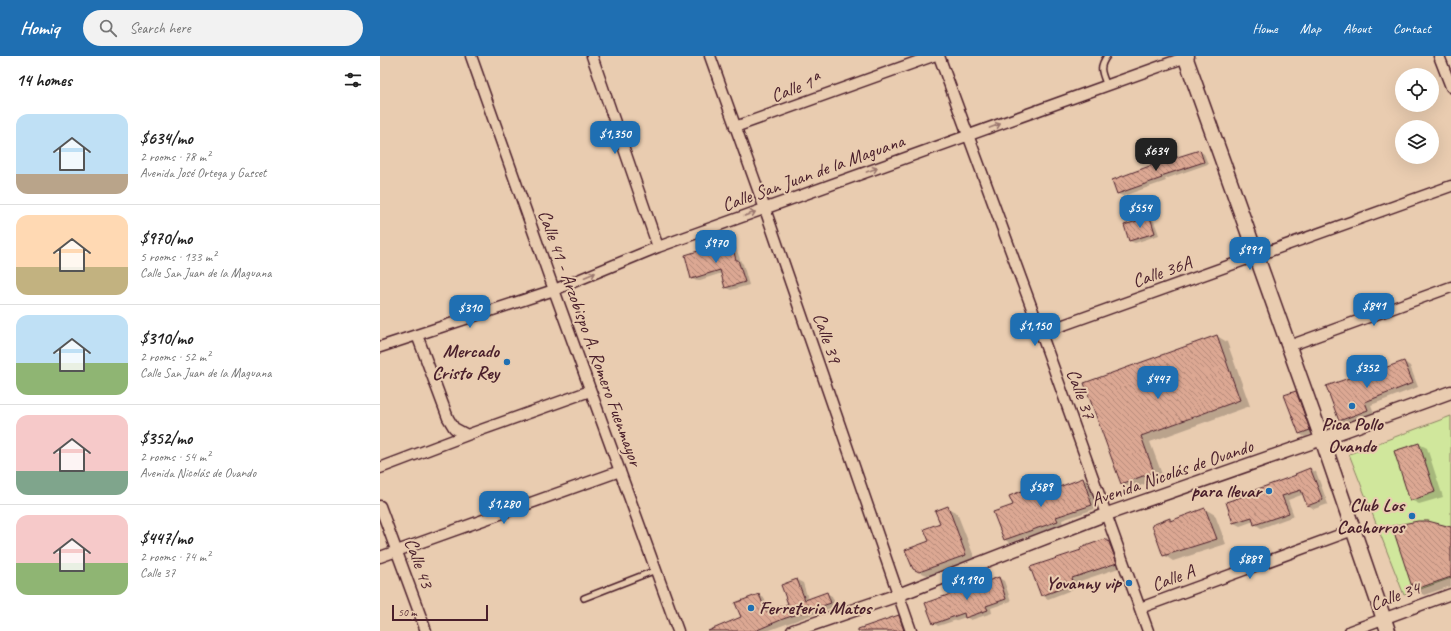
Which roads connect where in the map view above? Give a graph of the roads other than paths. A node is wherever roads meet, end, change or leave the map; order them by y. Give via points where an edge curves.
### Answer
1 (471, 56) edge
2 (592, 56) edge
3 (710, 56) edge
4 (933, 56) edge
5 (939, 56) edge
6 (1107, 56) edge
7 (1186, 56) edge
8 (1439, 56) edge
9 (1107, 86) junction
10 (1451, 87) edge
11 (735, 127) junction
12 (969, 135) junction
13 (1451, 186) edge
14 (765, 209) junction
15 (658, 247) junction
16 (1257, 257) junction
17 (1451, 287) edge
18 (554, 290) junction
19 (1041, 333) junction
20 (417, 335) junction
21 (1289, 346) junction
22 (380, 347) edge
23 (590, 391) junction
24 (1451, 392) edge
25 (467, 434) junction
26 (1322, 439) junction
27 (380, 468) edge
28 (620, 471) junction
29 (380, 506) edge
30 (1107, 514) junction
31 (1353, 530) junction
32 (397, 552) junction
33 (380, 557) edge
34 (656, 570) junction
35 (1451, 594) edge
36 (898, 595) junction
37 (584, 598) dead end
38 (1140, 608) junction
39 (1386, 625) edge
40 (426, 631) edge
41 (678, 631) edge
42 (792, 631) edge
43 (911, 631) edge
44 (1148, 631) edge
45 (1350, 631) edge

1 - 18 street, Calle 41 - Arzobispo A. Romero Fuenmayor
2 - 15 street
3 - 11 street, Calle 39
4 - 11 street, Calle 1ª
5 - 12 street, Calle 37
6 - 9 lane via 1101,63
7 - 9 street, Calle San Juan de la Maguana
7 - 16 main road
8 - 10 street
12 -> 9 street, Calle San Juan de la Maguana
11 - 14 street, Calle 39
14 -> 12 street, Calle San Juan de la Maguana
12 - 19 street, Calle 37
13 - 16 street, Calle 36A
15 -> 14 street, Calle San Juan de la Maguana
14 - 36 street, Calle 39
18 -> 15 street, Calle San Juan de la Maguana
16 - 19 street, Calle 36A
16 - 21 main road
17 - 21 street
18 - 20 street, Calle San Juan de la Maguana
18 - 23 street, Calle 41 - Arzobispo A. Romero Fuenmayor
19 - 30 street, Calle 37
20 - 22 street, Calle San Juan de la Maguana
20 - 25 street via 448,418 454,428
21 - 26 main road
23 - 25 street
23 - 28 street, Calle 41 - Arzobispo A. Romero Fuenmayor
24 - 26 street, Avenida Nicolás de Ovando
25 - 27 street
26 - 30 street, Avenida Nicolás de Ovando
26 - 31 main road
28 - 32 street
28 - 34 street, Calle 41 - Arzobispo A. Romero Fuenmayor
29 - 32 street, Calle 43
30 - 36 street, Avenida Nicolás de Ovando
30 - 38 street, Calle 37
31 - 38 street, Calle A
31 - 39 main road
32 - 33 street
32 - 40 street, Calle 43
34 - 37 lane
34 - 41 street, Calle 41 - Arzobispo A. Romero Fuenmayor
35 - 39 street, Calle 34
36 - 42 street, Avenida Nicolás de Ovando
36 - 43 street, Calle 39
38 - 44 street, Calle 37
39 - 45 street, Calle 34

